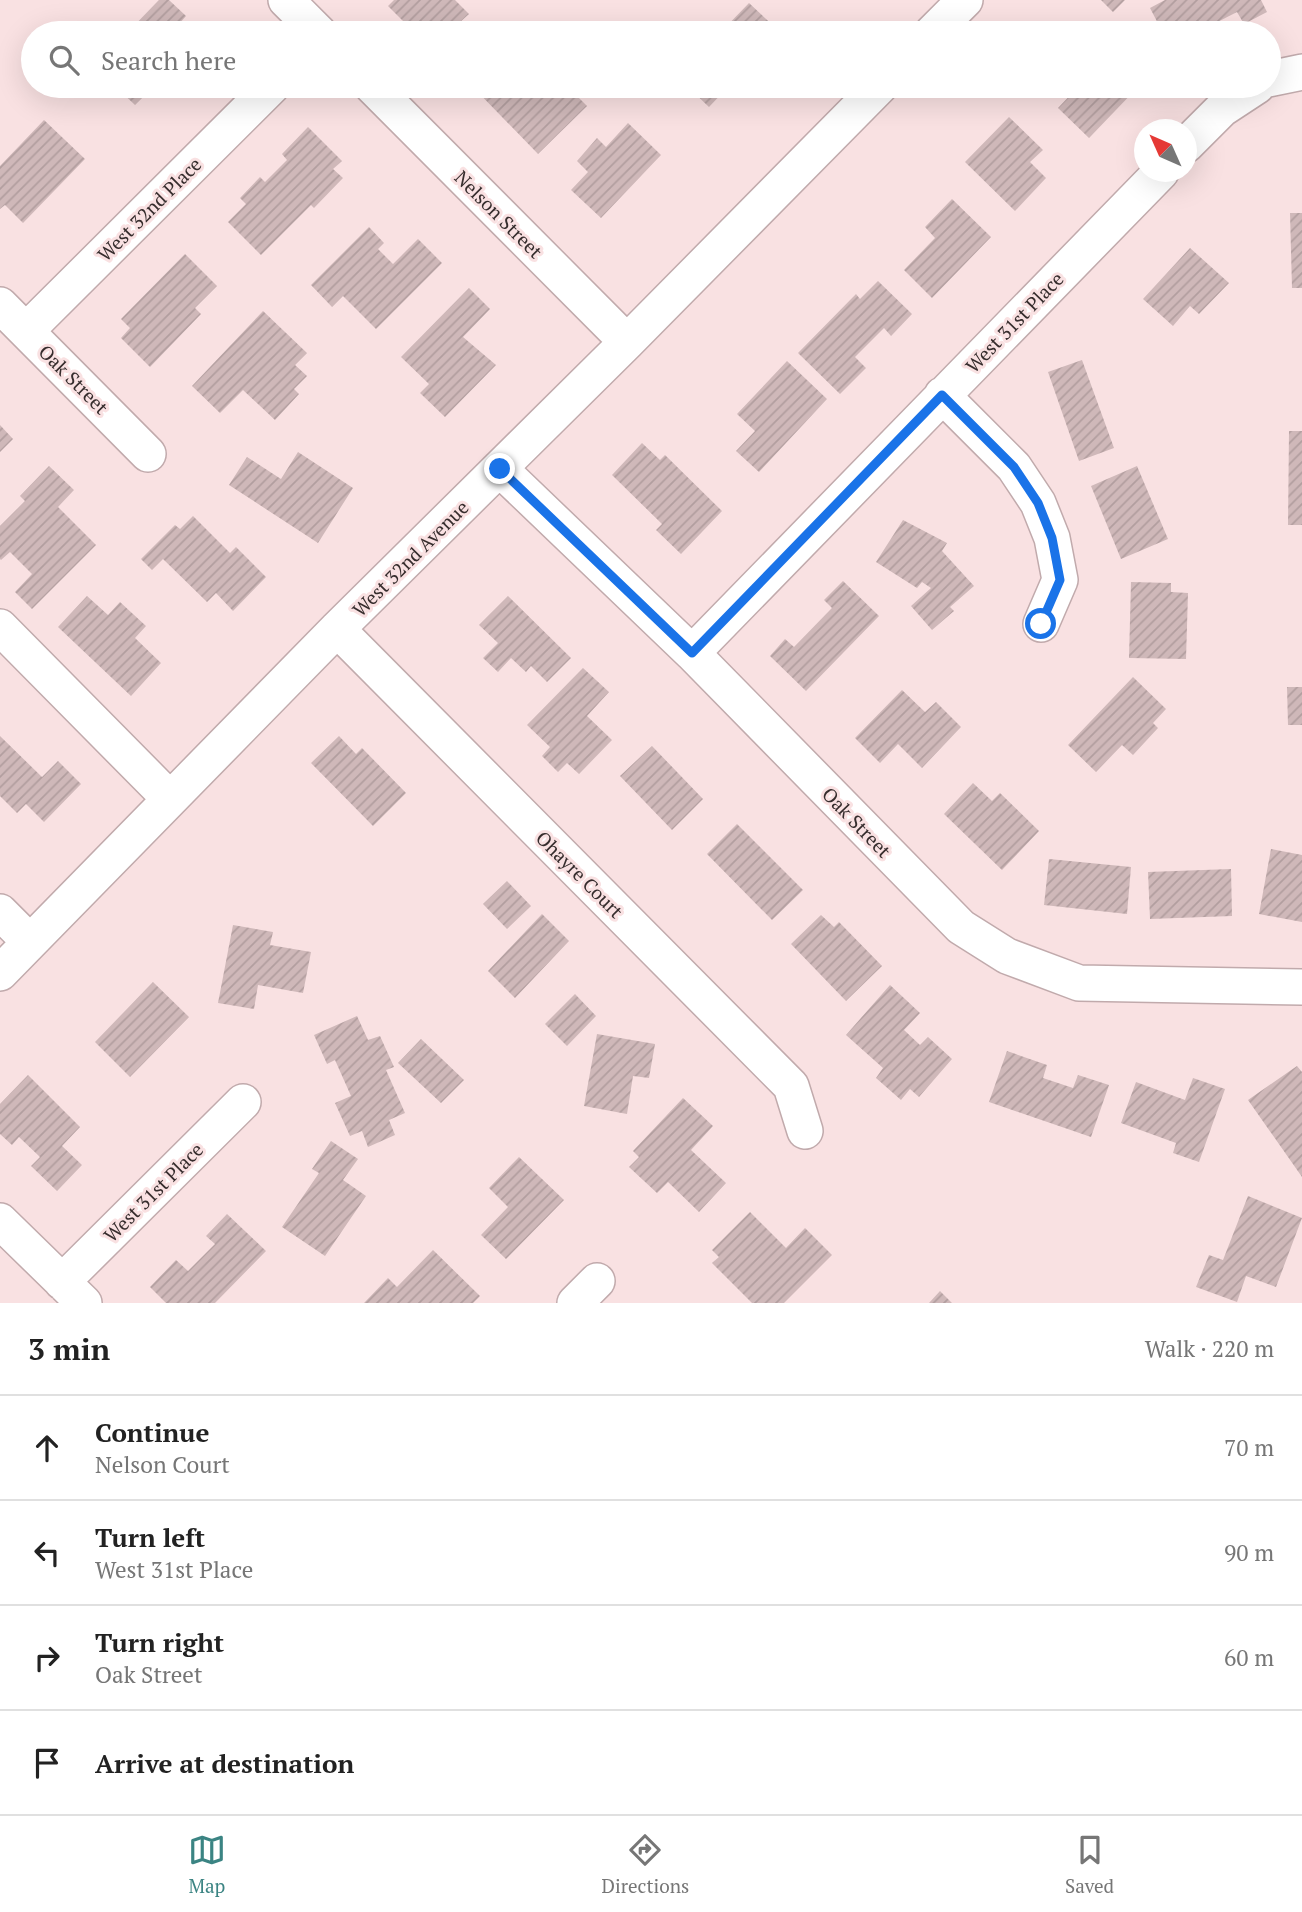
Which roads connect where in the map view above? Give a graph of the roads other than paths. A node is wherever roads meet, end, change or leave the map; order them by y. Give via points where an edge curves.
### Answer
1 (286, 0) edge
2 (965, 0) edge
3 (307, 21) edge
4 (944, 21) edge
5 (1302, 72) edge
6 (1281, 76) edge
7 (260, 98) edge
8 (384, 98) edge
9 (868, 98) edge
10 (1239, 98) edge
11 (1197, 134) edge
12 (1151, 182) edge
13 (0, 305) edge
14 (26, 331) junction
15 (627, 342) junction
16 (942, 395) junction
17 (148, 454) dead end
18 (500, 469) junction
19 (1041, 624) dead end
20 (0, 627) edge
21 (337, 629) junction
22 (692, 653) junction
23 (170, 799) junction
24 (0, 912) edge
25 (30, 942) junction
26 (0, 973) edge
27 (1302, 987) edge
28 (243, 1102) dead end
29 (805, 1131) dead end
30 (0, 1221) edge
31 (73, 1292) edge

1 - 3 street
2 - 4 street
5 - 6 street
7 - 14 street, West 32nd Place
8 - 15 street, Nelson Street
9 - 15 street, West 32nd Avenue
10 - 11 street
12 - 16 street, West 31st Place
13 - 14 street, Oak Street
14 - 17 street, Oak Street
15 - 18 street, West 32nd Avenue
16 - 19 street via 1014,467 1038,503 1052,538 1060,580
16 - 22 street, West 31st Place
18 - 21 street, West 32nd Avenue
18 - 22 street, Oak Street
20 - 23 street
21 - 23 street, West 32nd Avenue
21 - 29 street, Ohayre Court via 791,1086
22 - 27 street, Oak Street via 961,927 1007,956 1079,983
23 - 25 street, West 32nd Avenue
24 - 25 street
25 - 26 street, West 32nd Avenue
28 - 31 street, West 31st Place
30 - 31 street

